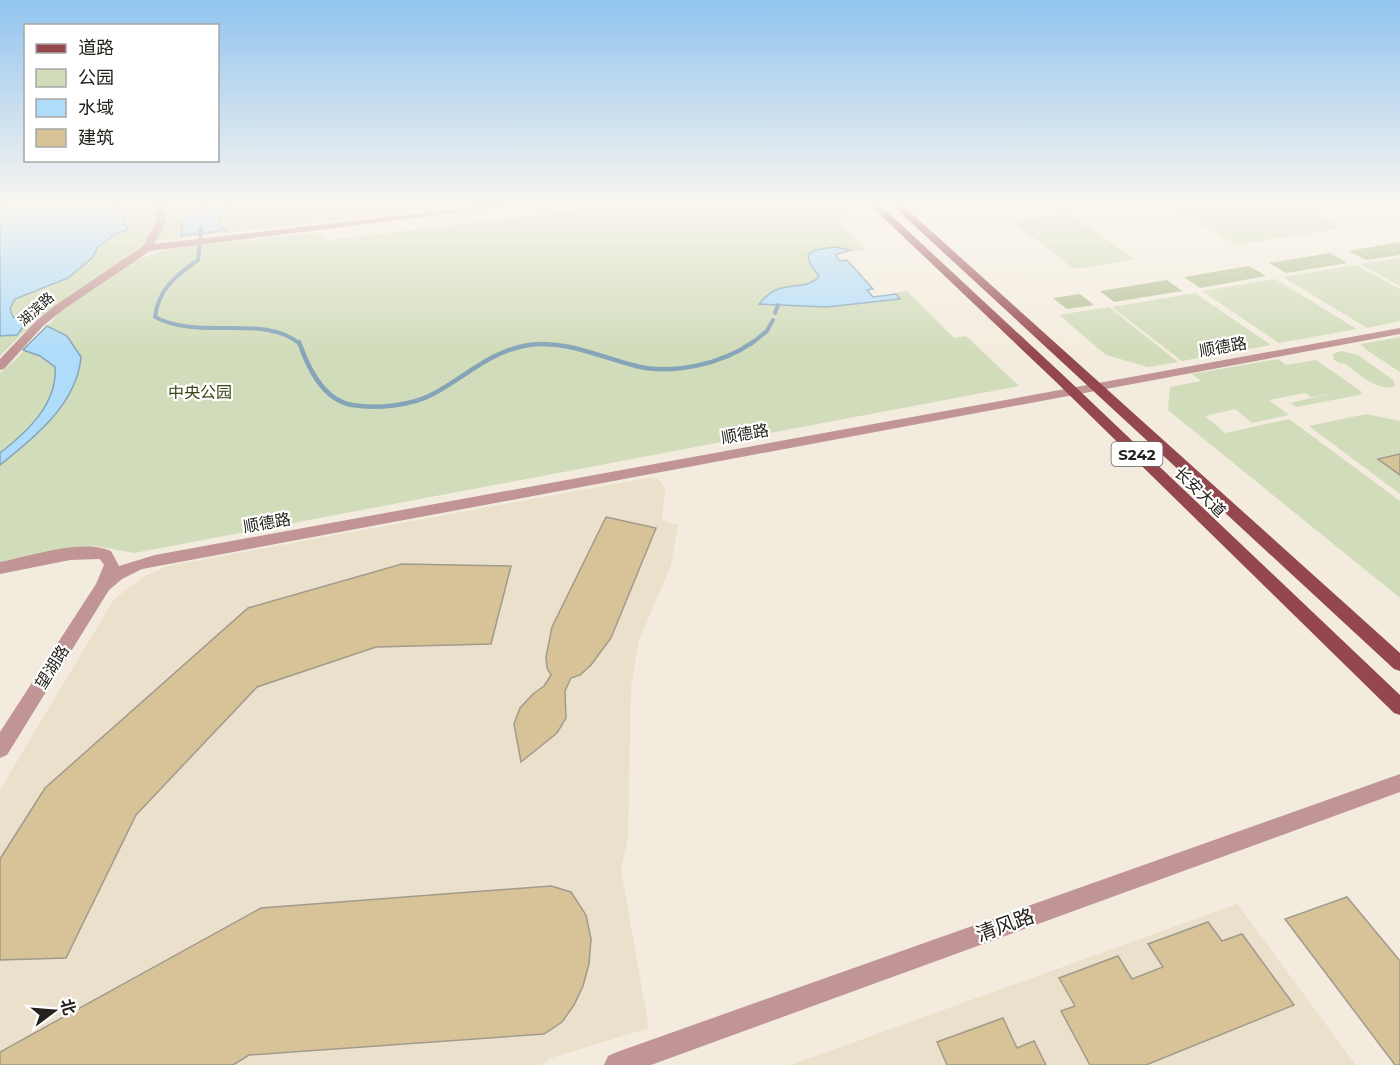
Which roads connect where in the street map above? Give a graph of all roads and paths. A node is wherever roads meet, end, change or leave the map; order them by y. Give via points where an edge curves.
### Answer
1 (140, 253) edge
2 (925, 253) edge
3 (948, 253) edge
4 (1400, 331) edge
5 (0, 366) edge
6 (1095, 387) junction
7 (1072, 391) junction
8 (0, 568) edge
9 (103, 586) junction
10 (1400, 664) edge
11 (1400, 707) edge
12 (0, 749) edge
13 (1398, 782) edge
14 (628, 1063) edge

1 - 5 street, 湖滨路 via 60,307
2 - 7 main road, 长安大道 / S242
3 - 6 main road, 长安大道 / S242
4 - 6 street, 顺德路
6 - 7 street, 顺德路
6 - 10 main road, 长安大道 / S242
7 - 9 street, 顺德路 via 140,563 114,574
7 - 11 main road, 长安大道 / S242
8 - 9 street via 87,552 102,553 112,566
9 - 12 street, 望湖路
13 - 14 street, 清风路

